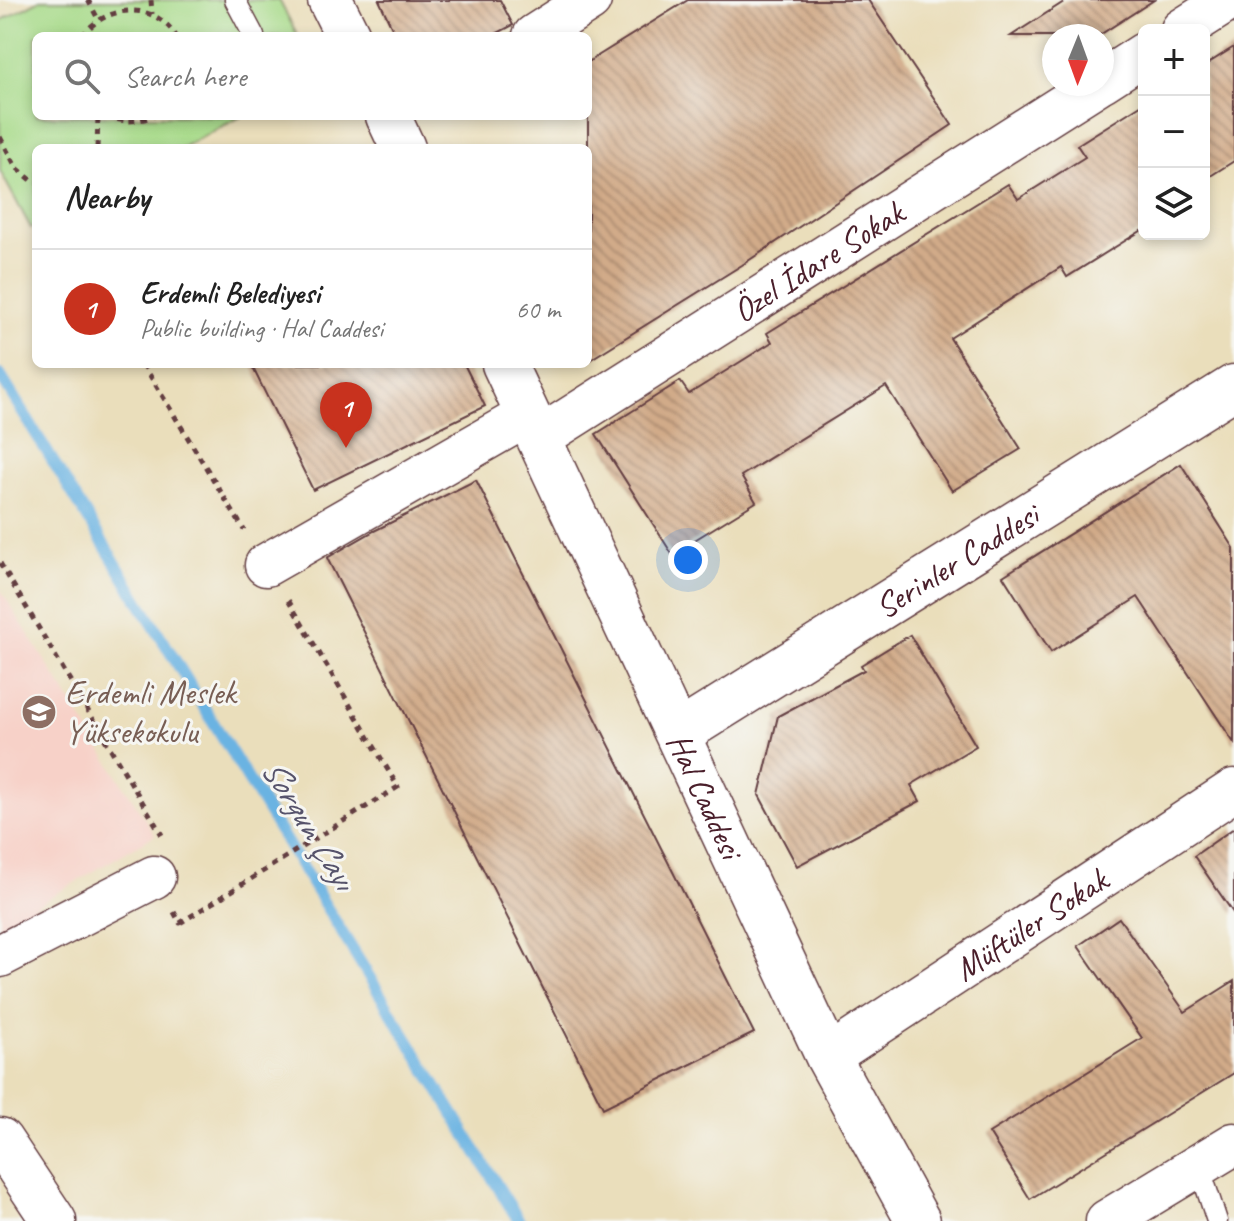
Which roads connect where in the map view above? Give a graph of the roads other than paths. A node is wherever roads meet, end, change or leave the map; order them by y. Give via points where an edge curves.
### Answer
1 (235, 0) edge
2 (330, 0) edge
3 (590, 0) edge
4 (1229, 0) edge
5 (1191, 24) edge
6 (252, 32) edge
7 (346, 32) edge
8 (540, 32) edge
9 (1138, 58) edge
10 (1114, 73) edge
11 (1077, 96) edge
12 (506, 368) edge
13 (1234, 387) edge
14 (533, 426) junction
15 (266, 565) dead end
16 (678, 734) junction
17 (1234, 790) edge
18 (154, 877) road end
19 (0, 956) edge
20 (828, 1057) junction
21 (0, 1140) edge
22 (1234, 1144) edge
23 (1199, 1166) junction
24 (54, 1221) edge
25 (918, 1221) edge
26 (1107, 1221) edge
27 (1217, 1221) edge

1 - 6 lane
2 - 7 street
3 - 8 street
4 - 5 street
9 - 10 street, Özel İdare Sokak
11 - 14 street, Özel İdare Sokak
12 - 14 street, Hal Caddesi
13 - 16 street, Serinler Caddesi
14 - 15 street, Özel İdare Sokak
14 - 16 street, Hal Caddesi
16 - 20 street, Hal Caddesi
17 - 20 street, Müftüler Sokak
18 - 19 street
20 - 25 street, Hal Caddesi
21 - 24 street
22 - 23 street
23 - 26 street
23 - 27 lane

